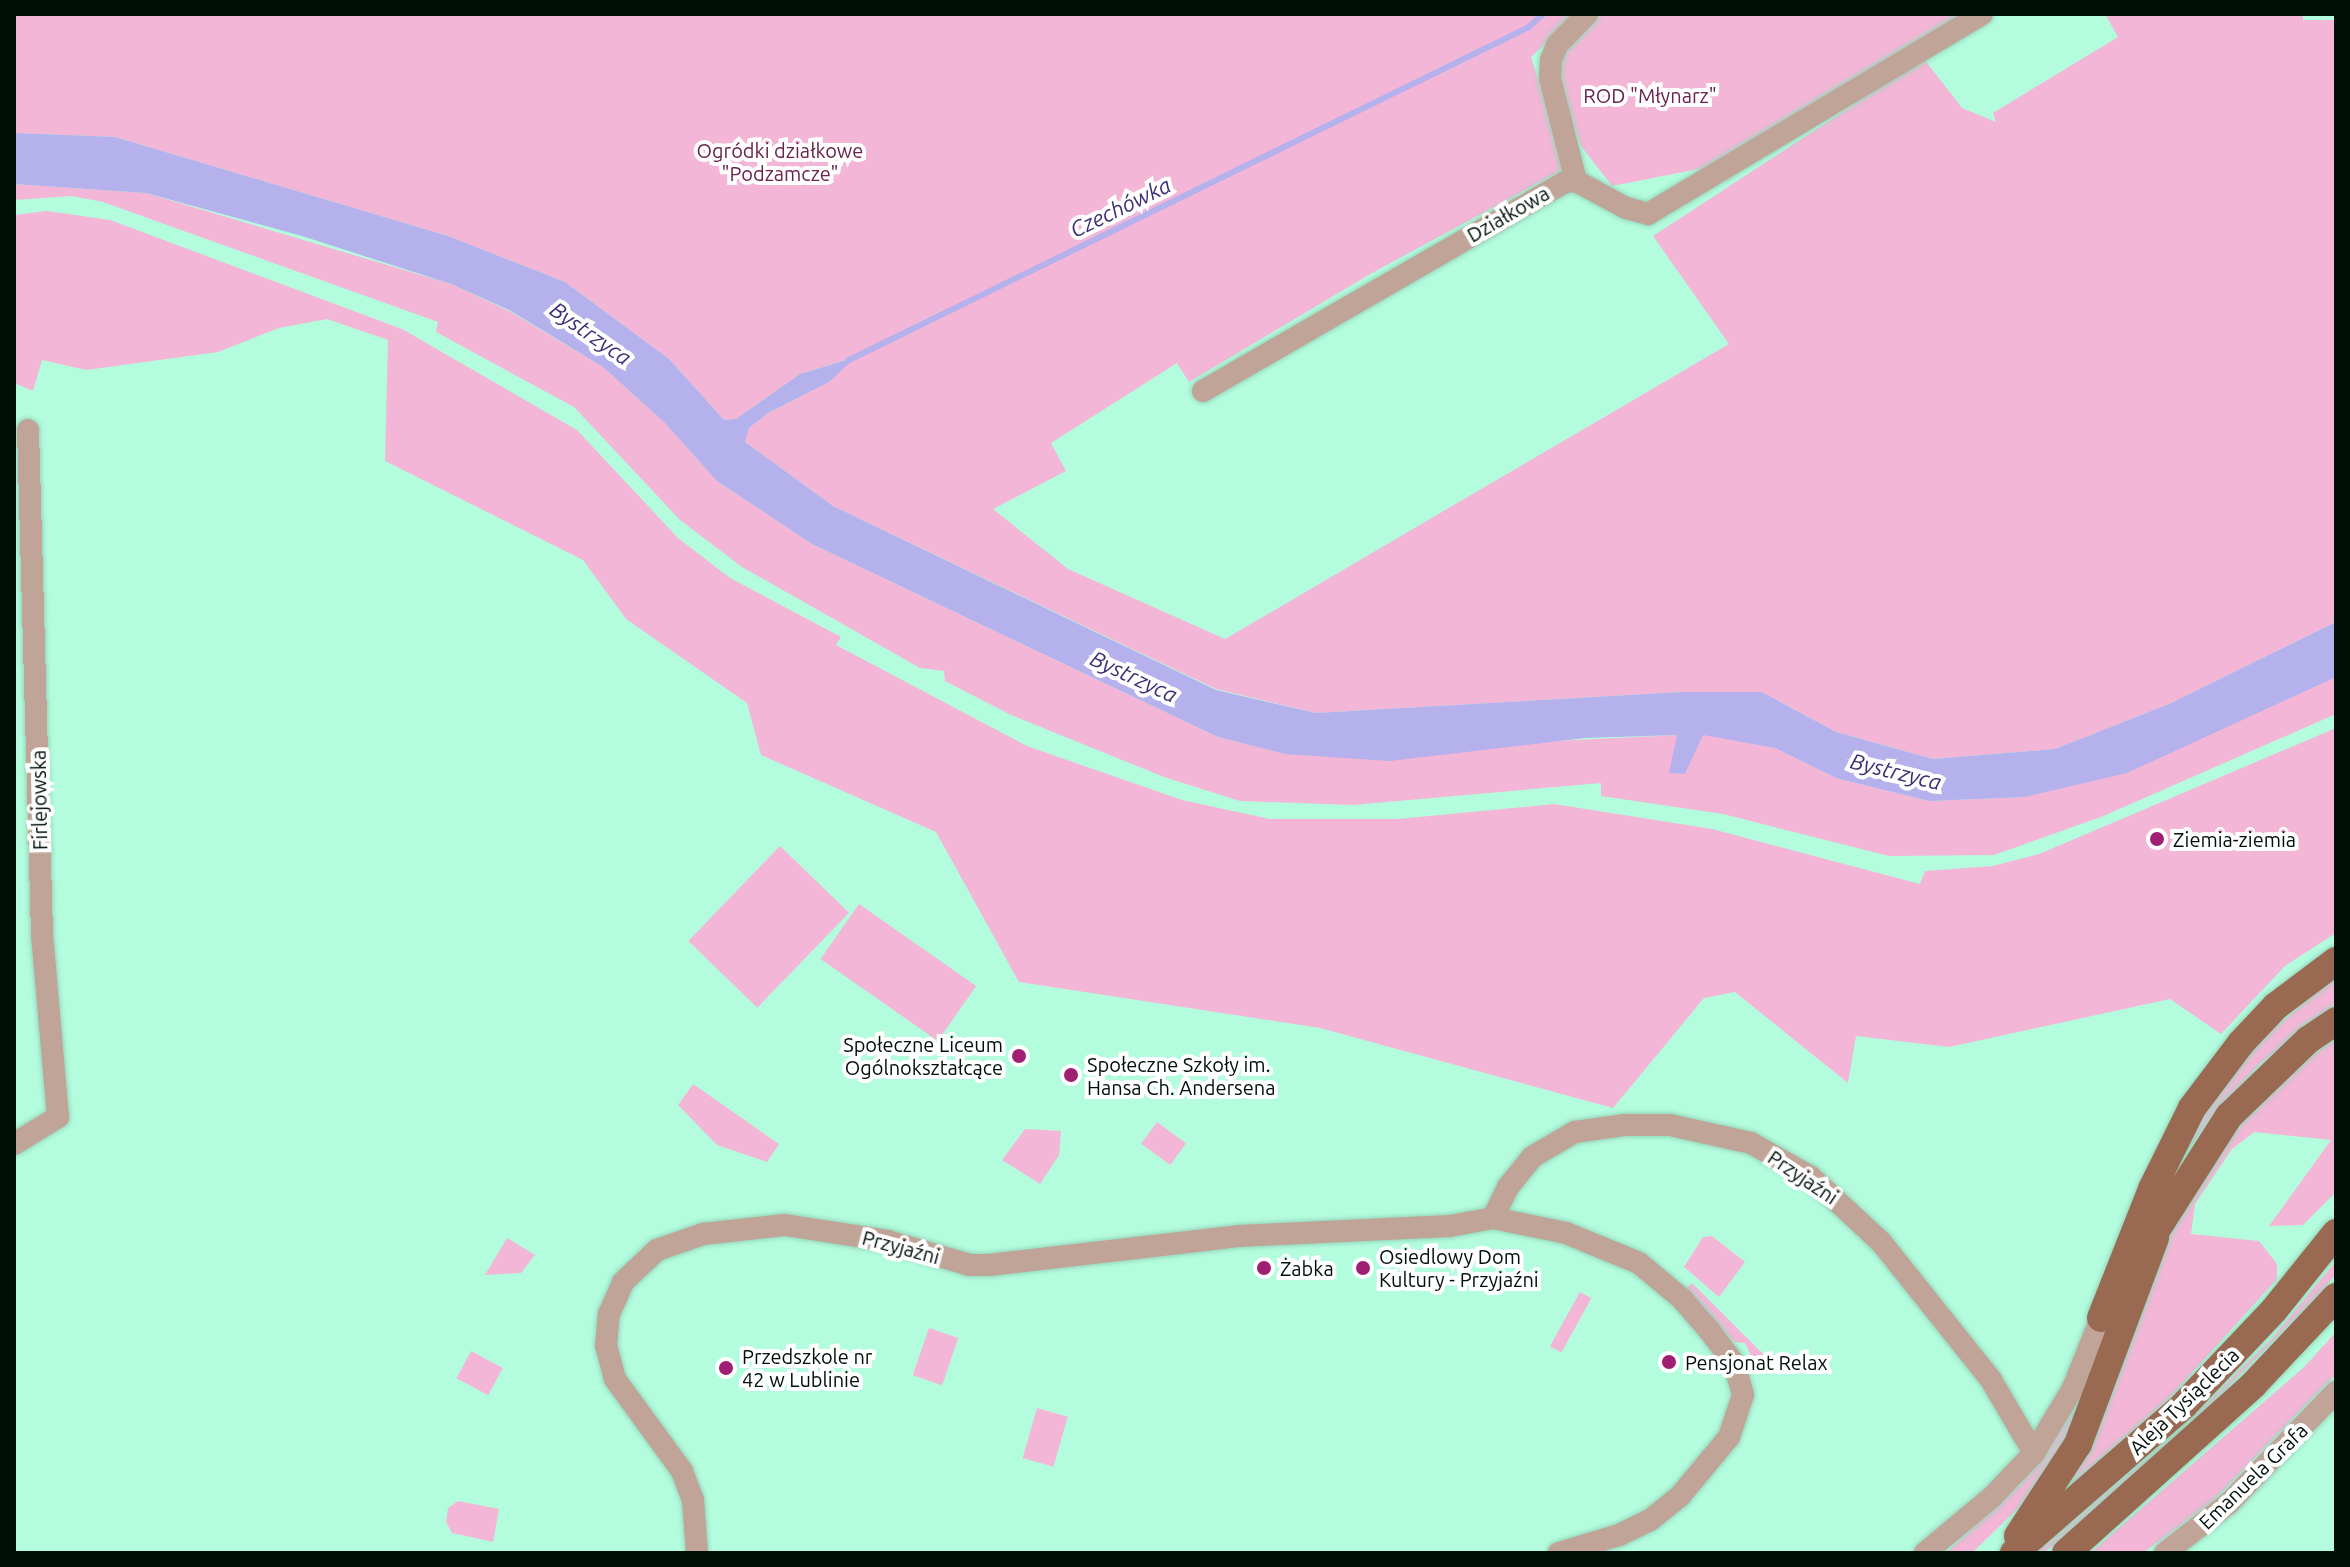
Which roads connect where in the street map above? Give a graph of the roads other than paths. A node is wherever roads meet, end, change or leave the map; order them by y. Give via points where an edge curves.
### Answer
1 (1587, 14) edge
2 (1982, 14) edge
3 (1576, 181) junction
4 (1203, 391) dead end
5 (28, 430) dead end
6 (2336, 961) edge
7 (2336, 1021) edge
8 (14, 1144) edge
9 (1493, 1218) junction
10 (2162, 1218) junction
11 (2336, 1233) edge
12 (2336, 1297) edge
13 (2101, 1318) junction
14 (2336, 1392) edge
15 (2034, 1453) junction
16 (697, 1553) edge
17 (1559, 1553) edge
18 (1925, 1553) edge
19 (2006, 1553) edge
20 (2014, 1553) edge
21 (2066, 1553) edge
22 (2165, 1553) edge

1 - 3 street via 1557,45 1551,60 1550,78
2 - 3 street, Działkowa via 1648,214
3 - 4 street, Działkowa via 1555,187
5 - 8 street, Firlejowska via 42,934 58,1117
6 - 13 main road via 2276,1006 2192,1108 2152,1189
7 - 10 main road via 2308,1040 2229,1116
9 - 15 street, Przyjaźni via 1508,1187 1532,1157 1575,1132 1670,1125 1751,1143 1811,1177 1881,1242 1991,1380
9 - 16 street, Przyjaźni via 1450,1226 1238,1236 980,1265 888,1241 785,1225 703,1234 657,1250 623,1282 609,1314 606,1346 615,1379 682,1471 693,1500
9 - 17 street, Przyjaźni via 1566,1233 1639,1263 1709,1330 1734,1363 1743,1395 1729,1437 1680,1496 1629,1530
10 - 13 main road
10 - 19 main road via 2078,1444
11 - 20 main road, Aleja Tysiąclecia via 2274,1310 2184,1405
12 - 21 main road, Aleja Tysiąclecia via 2253,1385
13 - 15 street via 2073,1388
14 - 22 street, Emanuela Grafa via 2229,1503
15 - 18 street via 1992,1497

